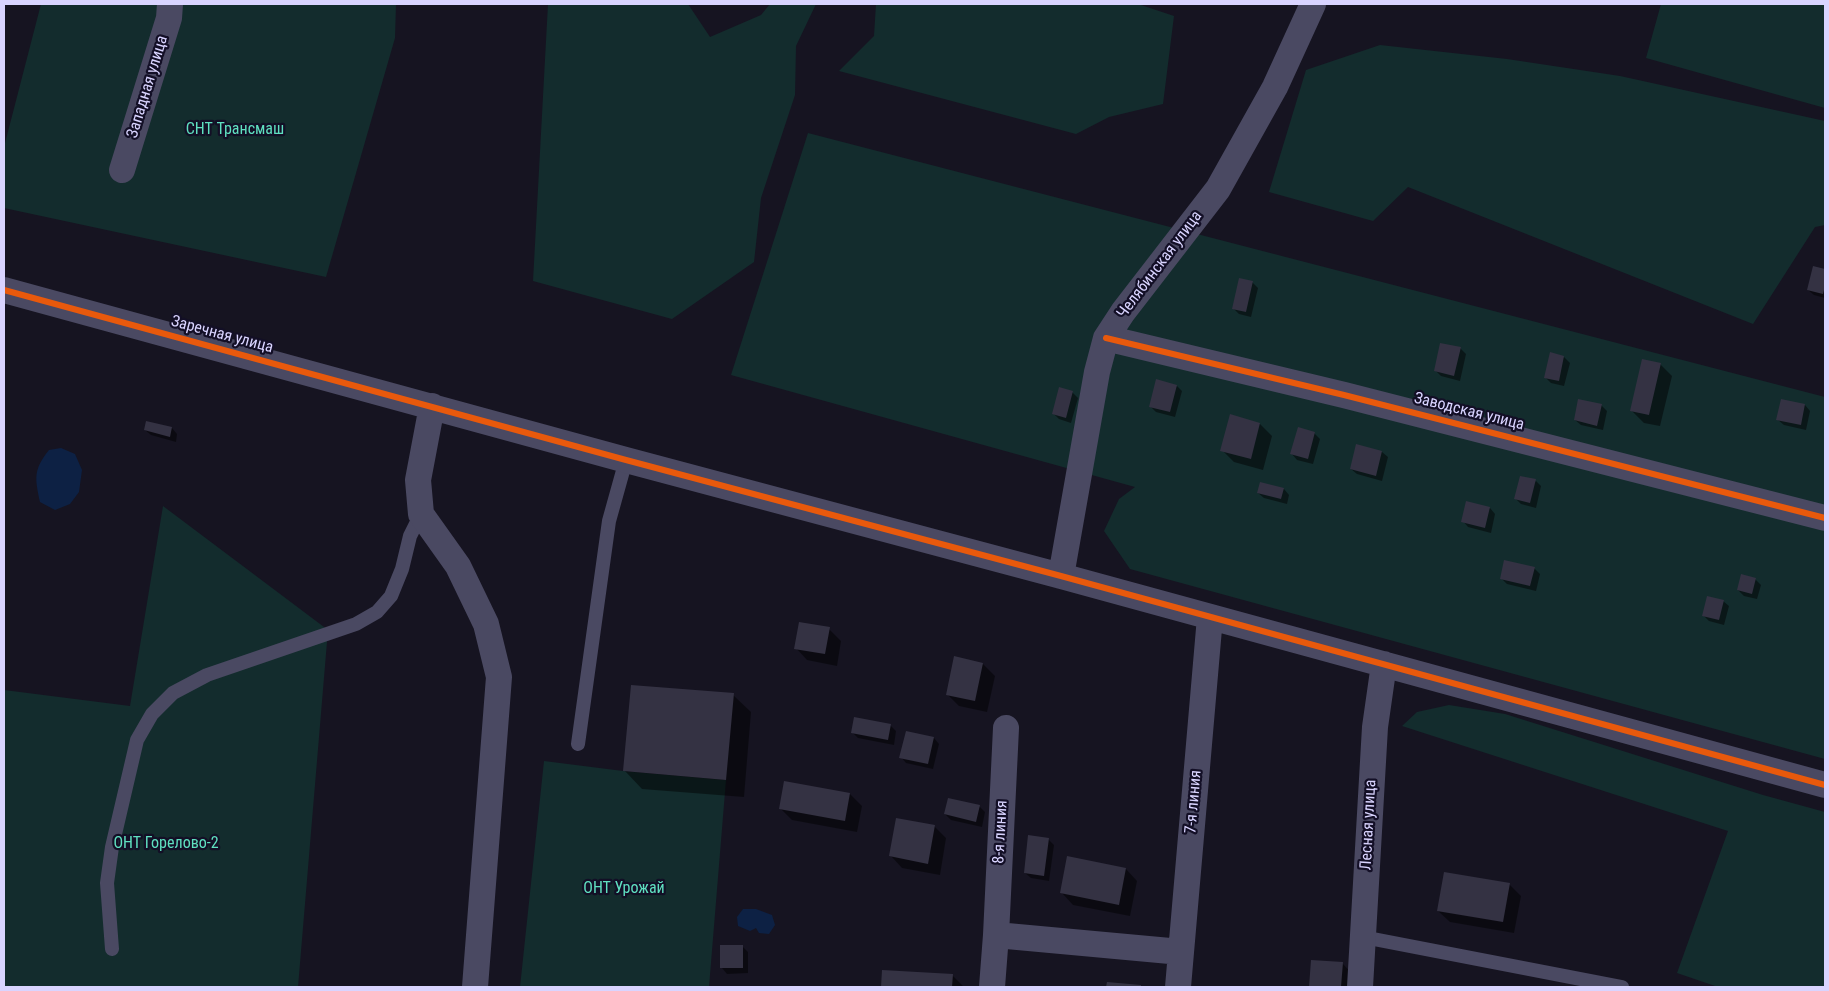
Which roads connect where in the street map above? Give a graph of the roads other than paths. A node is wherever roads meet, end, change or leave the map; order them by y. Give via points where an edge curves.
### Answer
1 (170, 4) edge
2 (1313, 4) edge
3 (122, 170) dead end
4 (4, 290) edge
5 (1106, 338) junction
6 (432, 406) junction
7 (626, 460) junction
8 (421, 514) junction
9 (1825, 518) edge
10 (1061, 576) junction
11 (1210, 616) junction
12 (1384, 664) junction
13 (1006, 728) dead end
14 (578, 744) dead end
15 (1825, 785) edge
16 (996, 935) junction
17 (1362, 937) junction
18 (112, 949) dead end
19 (1181, 952) junction
20 (475, 987) edge
21 (992, 987) edge
22 (1178, 987) edge
23 (1360, 987) edge
24 (1622, 987) edge

1 - 3 street, Западная улица via 169,18
2 - 5 street, Челябинская улица via 1275,87 1218,190
4 - 6 street, Заречная улица
5 - 9 street, Заводская улица via 1354,397
5 - 10 street, Челябинская улица via 1097,372
6 - 7 street, Заречная улица
6 - 8 street via 418,480
7 - 10 street, Заречная улица
7 - 14 lane via 609,521
8 - 18 lane via 410,536 391,596 377,612 356,624 207,675 173,693 152,714 137,740 112,847 108,883
8 - 20 street via 458,566 486,624 498,677
10 - 11 street, Заречная улица
11 - 12 street, Заречная улица
11 - 19 street, 7-я линия
12 - 15 street, Заречная улица
12 - 17 street, Лесная улица via 1375,728
13 - 16 street, 8-я линия
16 - 19 street
16 - 21 street, 8-я линия
17 - 23 street, Лесная улица
17 - 24 lane
19 - 22 street, 7-я линия

